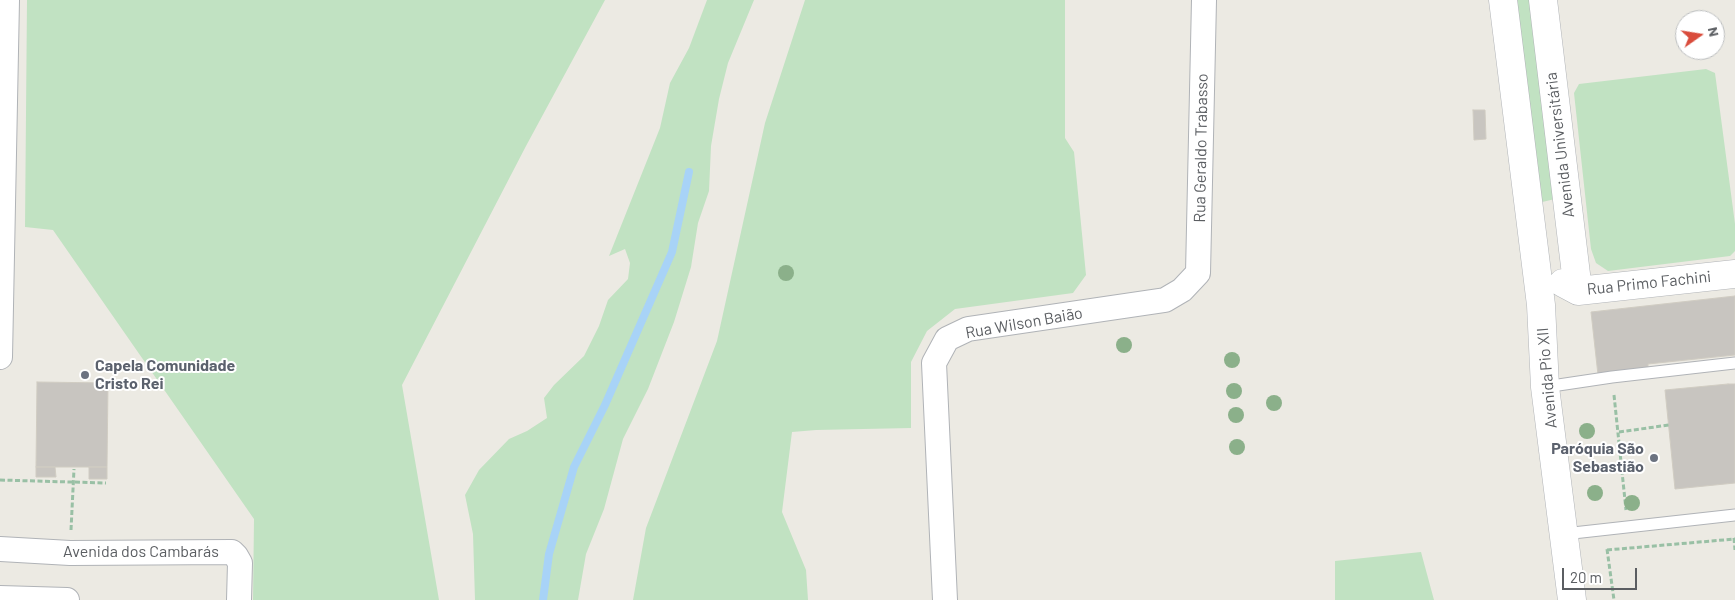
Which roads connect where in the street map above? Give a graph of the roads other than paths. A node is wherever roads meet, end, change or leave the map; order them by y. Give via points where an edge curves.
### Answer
1 (6, 0) edge
2 (1204, 0) edge
3 (1503, 0) edge
4 (1542, 0) edge
5 (3, 37) edge
6 (1537, 271) junction
7 (1735, 274) edge
8 (1182, 290) joint
9 (1578, 291) junction
10 (1542, 305) junction
11 (0, 357) edge
12 (1735, 363) edge
13 (1545, 387) junction
14 (1735, 515) edge
15 (1564, 534) junction
16 (0, 549) edge
17 (0, 598) edge
18 (67, 600) edge
19 (239, 600) edge
20 (945, 600) edge
21 (1572, 600) edge

1 - 5 street
2 - 8 street, Rua Geraldo Trabasso via 1198,272
3 - 6 street
4 - 9 street, Avenida Universitária
5 - 11 street
6 - 9 street, Rua Primo Fachini
6 - 10 street, Avenida Pio XII
7 - 9 street, Rua Primo Fachini
8 - 20 street, Rua Wilson Baião via 1165,300 968,329 947,339 934,362
9 - 10 street, Avenida Pio XII
10 - 13 street, Avenida Pio XII
12 - 13 lane
13 - 15 street, Avenida Pio XII
14 - 15 lane
15 - 21 street, Avenida Pio XII
16 - 19 street, Avenida dos Cambarás via 70,553 232,552 240,563
17 - 18 street

